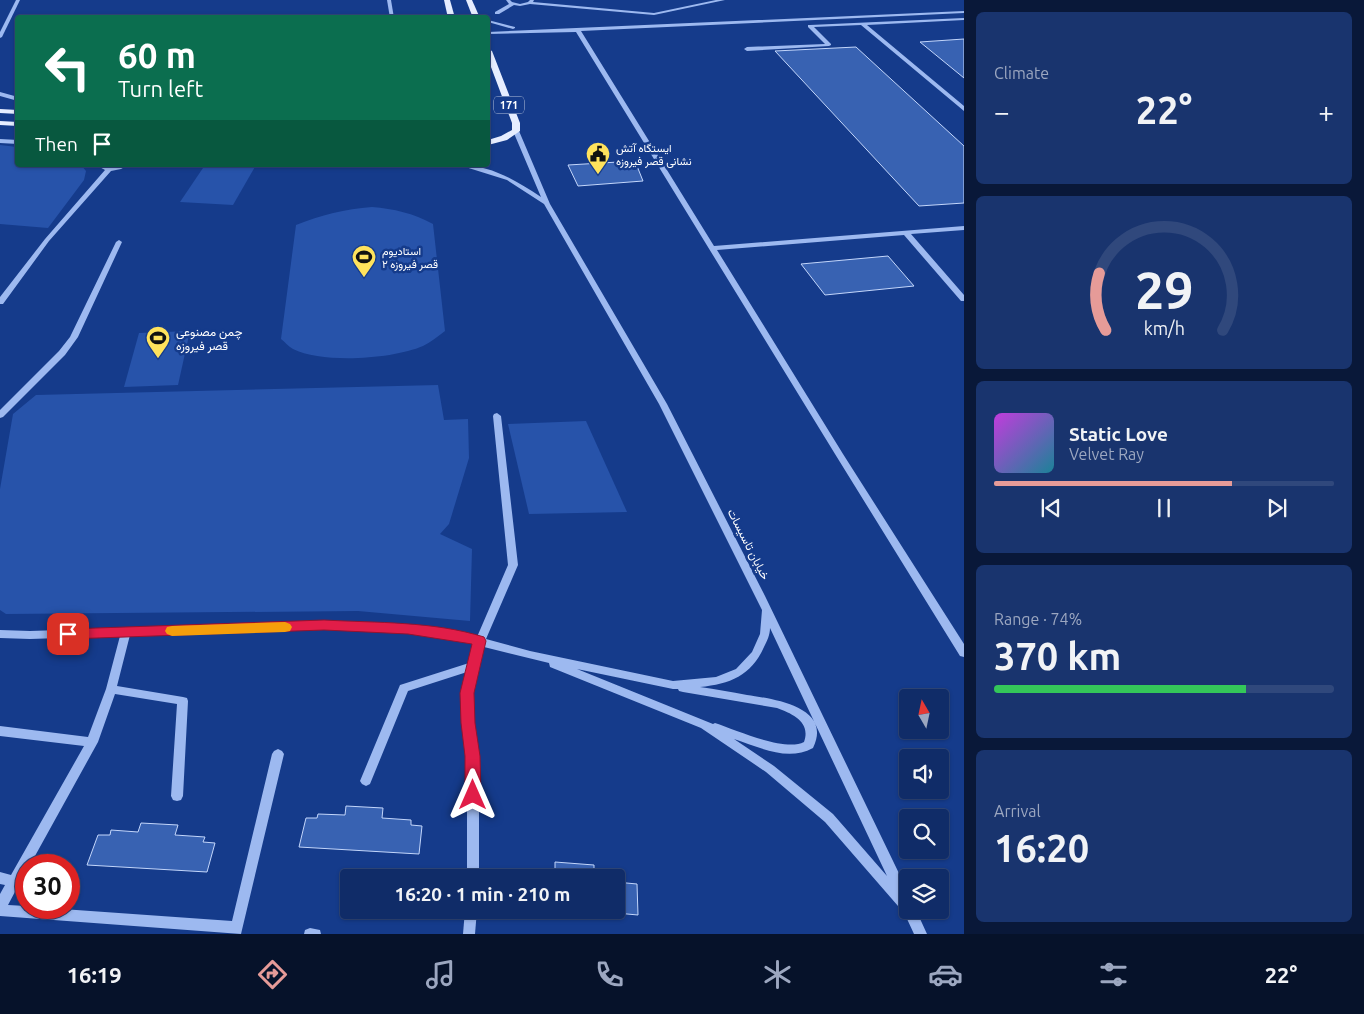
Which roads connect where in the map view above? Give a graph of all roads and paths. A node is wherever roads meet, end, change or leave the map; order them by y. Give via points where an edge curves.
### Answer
1 (18, 0) edge
2 (389, 0) edge
3 (447, 0) edge
4 (469, 0) edge
5 (508, 0) edge
6 (723, 0) edge
7 (531, 2) edge
8 (513, 4) junction
9 (964, 12) edge
10 (497, 13) dead end
11 (392, 15) edge
12 (451, 15) edge
13 (476, 15) edge
14 (964, 19) edge
15 (490, 22) edge
16 (863, 24) junction
17 (578, 30) junction
18 (523, 31) junction
19 (490, 33) edge
20 (0, 37) edge
21 (747, 50) dead end
22 (490, 58) edge
23 (0, 94) edge
24 (15, 98) edge
25 (964, 108) edge
26 (0, 111) edge
27 (15, 112) edge
28 (0, 123) edge
29 (15, 124) edge
30 (516, 131) junction
31 (0, 141) edge
32 (15, 142) edge
33 (490, 142) edge
34 (101, 167) edge
35 (117, 167) edge
36 (471, 167) edge
37 (109, 169) junction
38 (546, 204) junction
39 (964, 228) edge
40 (905, 232) junction
41 (119, 242) dead end
42 (713, 248) junction
43 (964, 299) edge
44 (0, 302) edge
45 (0, 416) edge
46 (497, 416) dead end
47 (760, 596) junction
48 (126, 632) junction
49 (0, 634) edge
50 (30, 635) junction
51 (0, 639) edge
52 (480, 641) junction
53 (964, 652) edge
54 (530, 654) junction
55 (474, 666) junction
56 (673, 686) junction
57 (111, 689) junction
58 (705, 725) junction
59 (0, 731) edge
60 (92, 742) junction
61 (278, 754) dead end
62 (366, 781) dead end
63 (177, 796) dead end
64 (30, 854) edge
65 (473, 869) edge
66 (0, 878) edge
67 (15, 880) joint
68 (899, 888) edge
69 (899, 898) edge
70 (0, 906) edge
71 (0, 910) edge
72 (470, 919) edge
73 (914, 919) edge
74 (236, 930) edge
75 (310, 934) edge
76 (315, 934) edge
77 (469, 934) edge
78 (921, 934) edge

1 - 20 street
2 - 11 street
3 - 12 main road
4 - 13 main road
5 - 8 street
6 - 7 street via 654,14
7 - 8 street
8 - 10 street
9 - 17 street
14 - 16 street
15 - 18 street
16 - 21 street via 810,26 828,45
16 - 25 street
17 - 18 street
17 - 42 street
18 - 19 street
22 - 30 main road, 171 via 498,87 516,123
23 - 24 street
26 - 27 main road
28 - 29 main road
30 - 33 main road, 171
30 - 38 street
31 - 32 street
34 - 37 street
35 - 37 street
36 - 38 street via 509,179
37 - 44 street via 47,240
38 - 47 street, خیابان تاسیسات via 663,404
39 - 40 street
40 - 42 street
40 - 43 street
41 - 45 street via 74,337
42 - 53 street
46 - 52 street via 513,565
47 - 56 street via 766,614 765,634 756,654 740,672 717,682
47 - 68 street, خیابان تاسیسات
48 - 50 street
48 - 52 street via 324,625 408,629
48 - 57 street
49 - 50 street
50 - 51 street
52 - 54 street
52 - 55 street
54 - 56 street
54 - 58 street
55 - 62 street via 404,688
55 - 65 street via 467,693 473,756
56 - 58 street via 777,704 809,723 812,733 809,745 791,751
57 - 60 street
57 - 63 street via 183,701
58 - 69 street via 770,769 829,818
59 - 60 street
60 - 64 street
61 - 74 street
66 - 67 street
67 - 70 street
71 - 74 street
72 - 77 street
73 - 78 street, خیابان تاسیسات
75 - 76 street

